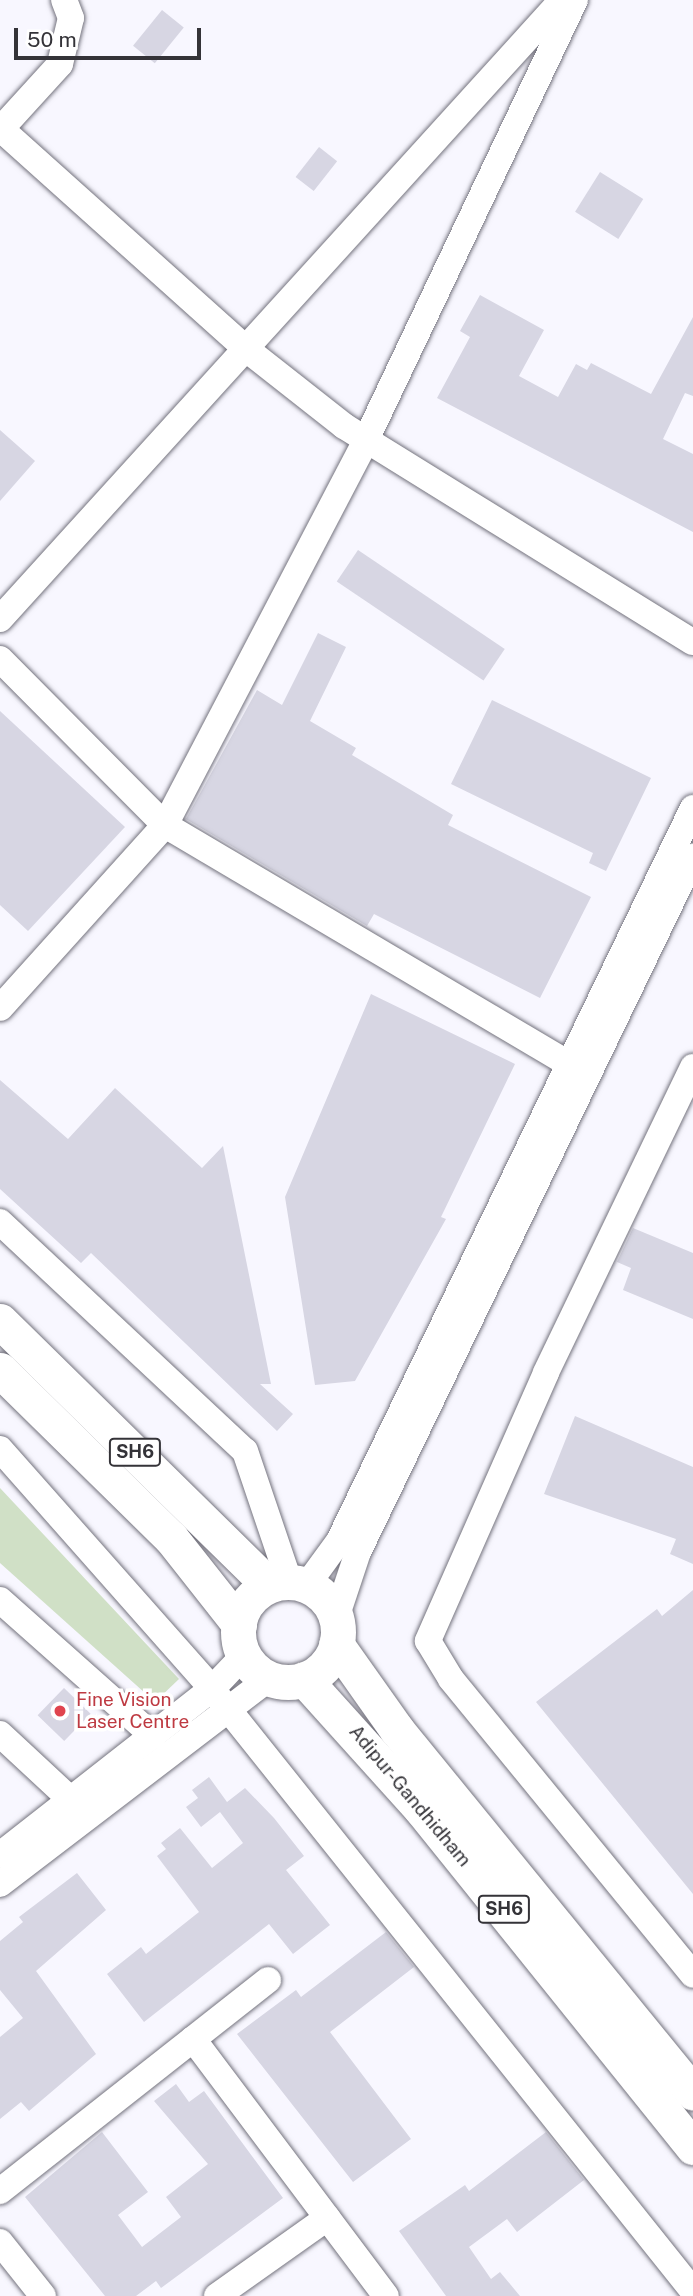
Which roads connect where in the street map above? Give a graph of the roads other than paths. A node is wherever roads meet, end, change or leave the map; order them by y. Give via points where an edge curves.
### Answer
1 (64, 0) edge
2 (562, 0) edge
3 (575, 0) edge
4 (1, 129) edge
5 (245, 348) junction
6 (366, 440) junction
7 (0, 619) edge
8 (693, 642) edge
9 (0, 659) edge
10 (693, 808) edge
11 (165, 825) junction
12 (693, 857) edge
13 (0, 1008) edge
14 (569, 1064) junction
15 (693, 1067) edge
16 (0, 1222) edge
17 (0, 1321) edge
18 (0, 1370) edge
19 (0, 1449) edge
20 (288, 1584) junction
21 (0, 1600) edge
22 (336, 1631) junction
23 (241, 1639) junction
24 (269, 1678) junction
25 (304, 1679) junction
26 (220, 1699) junction
27 (0, 1734) edge
28 (153, 1736) junction
29 (71, 1800) junction
30 (0, 1855) edge
31 (0, 1884) edge
32 (693, 1975) edge
33 (268, 1980) dead end
34 (193, 2039) junction
35 (693, 2093) edge
36 (693, 2147) edge
37 (0, 2191) edge
38 (327, 2218) junction
39 (0, 2242) edge
40 (693, 2291) edge
41 (43, 2296) edge
42 (217, 2296) edge
43 (386, 2296) edge

1 - 4 street via 71,18 60,64
2 - 5 street
3 - 6 street
4 - 5 street
5 - 6 street
5 - 7 street
6 - 8 street
6 - 11 street
9 - 11 street
10 - 14 street
11 - 13 street
11 - 14 street
12 - 22 street via 358,1552
14 - 20 street via 339,1541
15 - 32 street via 546,1373 428,1641 451,1679
16 - 20 street via 245,1451
17 - 20 main road, SH6
18 - 23 main road, SH6 via 171,1538
19 - 26 street
20 - 22 main road, SH6 via 325,1597
20 - 23 main road via 253,1595
21 - 28 street
22 - 25 main road via 323,1668
22 - 35 main road, SH6 via 397,1730
23 - 24 main road, SH6
23 - 26 street
24 - 25 main road
24 - 26 street
25 - 36 main road, Adipur-Gandhidham / SH6 via 429,1819
26 - 28 street
26 - 31 street
26 - 40 street
27 - 29 street
28 - 29 street
29 - 30 street
33 - 34 street
34 - 37 street
34 - 38 street
38 - 42 street
38 - 43 street
39 - 41 street

